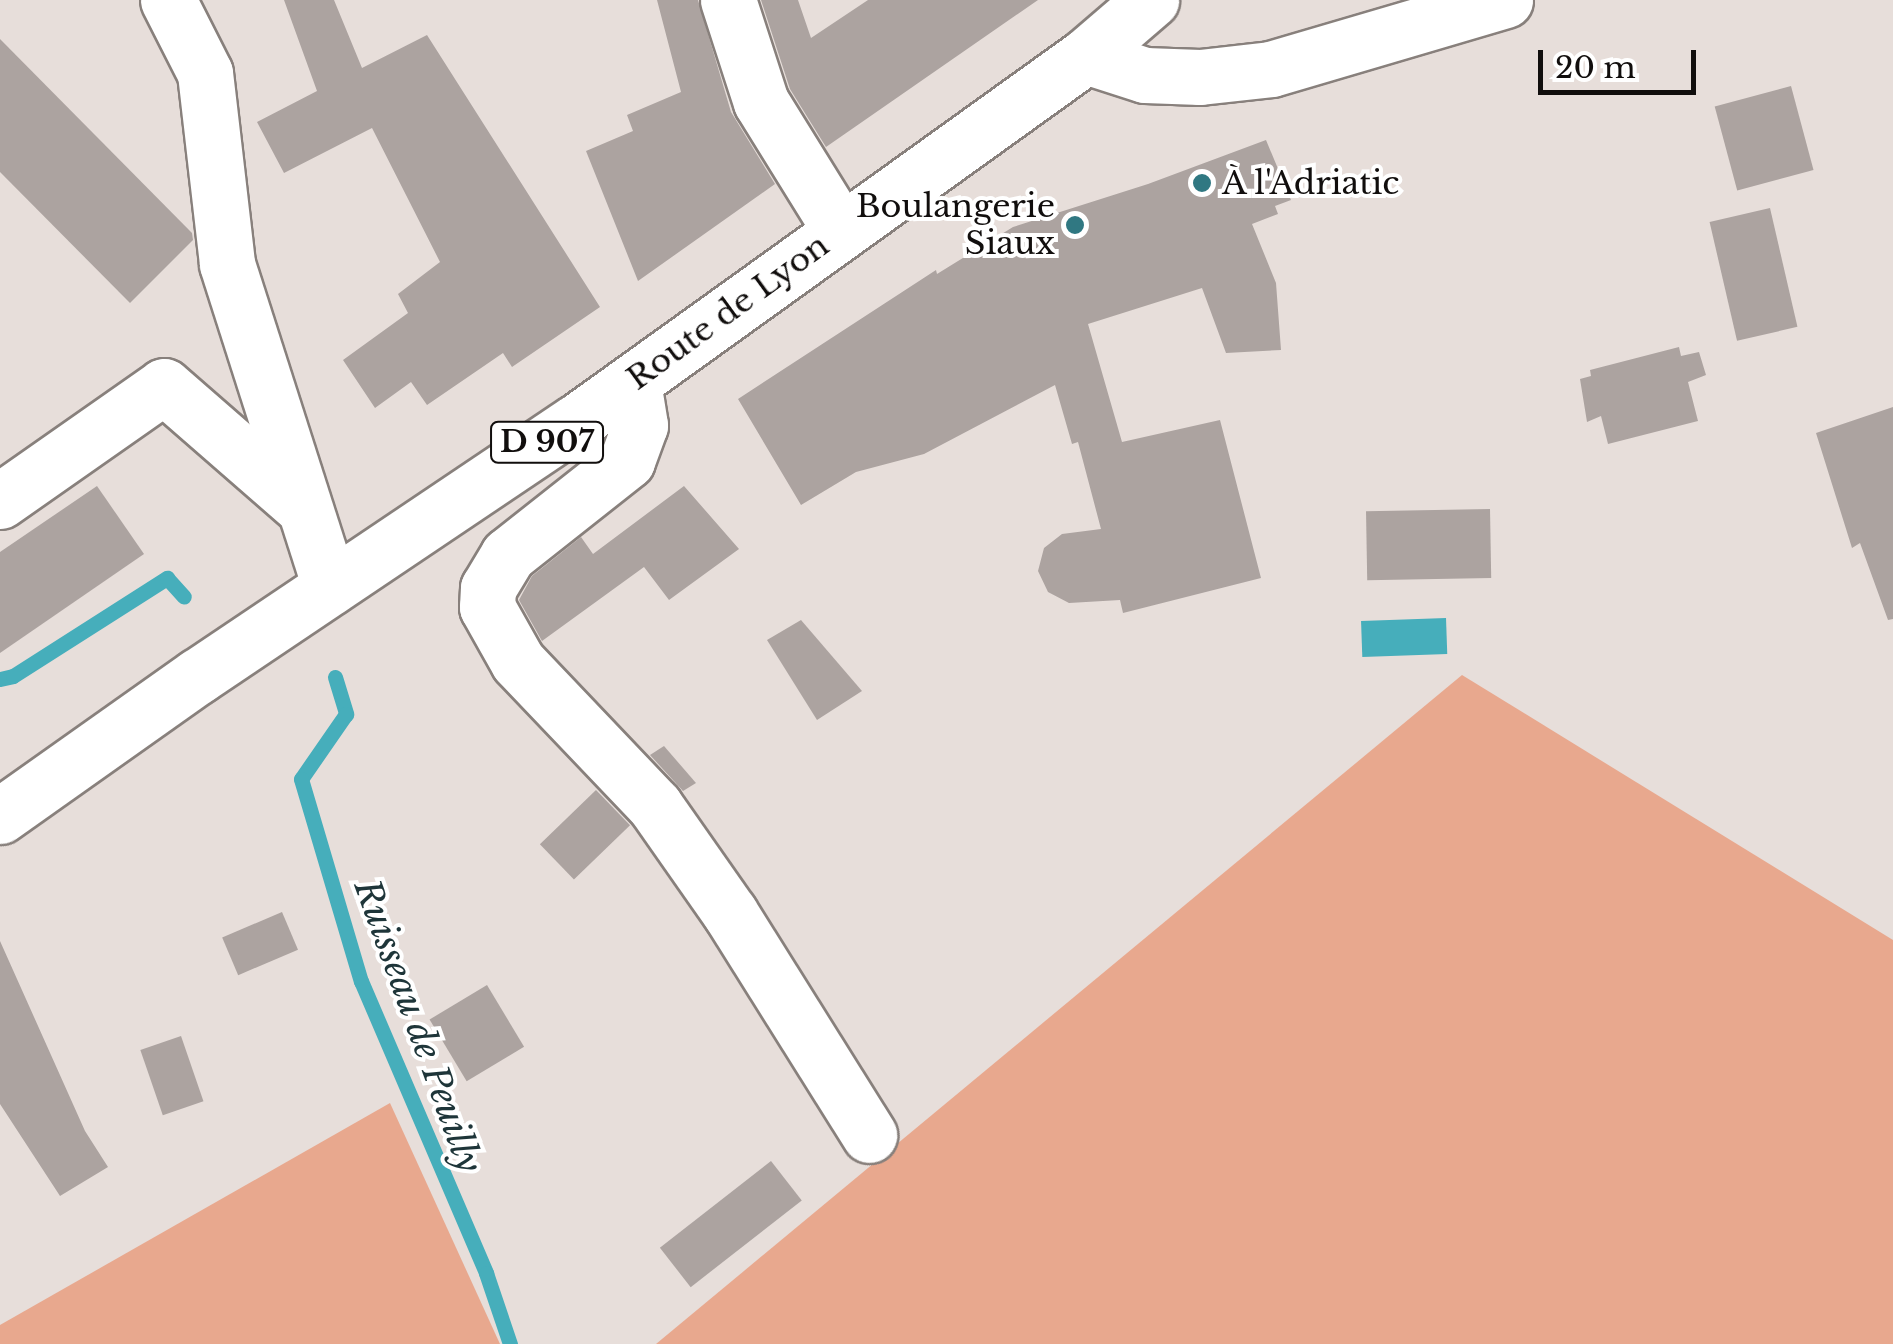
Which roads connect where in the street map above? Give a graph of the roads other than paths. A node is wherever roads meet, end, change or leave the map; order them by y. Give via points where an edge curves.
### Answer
1 (168, 0) edge
2 (728, 0) edge
3 (1151, 0) edge
4 (1506, 0) edge
5 (1086, 56) junction
6 (841, 231) junction
7 (632, 382) junction
8 (0, 501) edge
9 (304, 508) junction
10 (330, 587) junction
11 (0, 816) edge
12 (869, 1135) dead end

1 - 9 main road via 205,73 227,264
2 - 6 main road via 762,102
3 - 5 main road, Route de Lyon / D 907
4 - 5 main road via 1271,70 1145,75
5 - 6 main road, Route de Lyon / D 907
6 - 7 main road, Route de Lyon / D 907
7 - 10 main road, Route de Lyon / D 907
7 - 12 main road via 640,425 627,462 508,556 488,588 487,608 518,662 655,806
8 - 9 main road via 164,386
9 - 10 main road
10 - 11 main road, Route de Lyon / D 907

